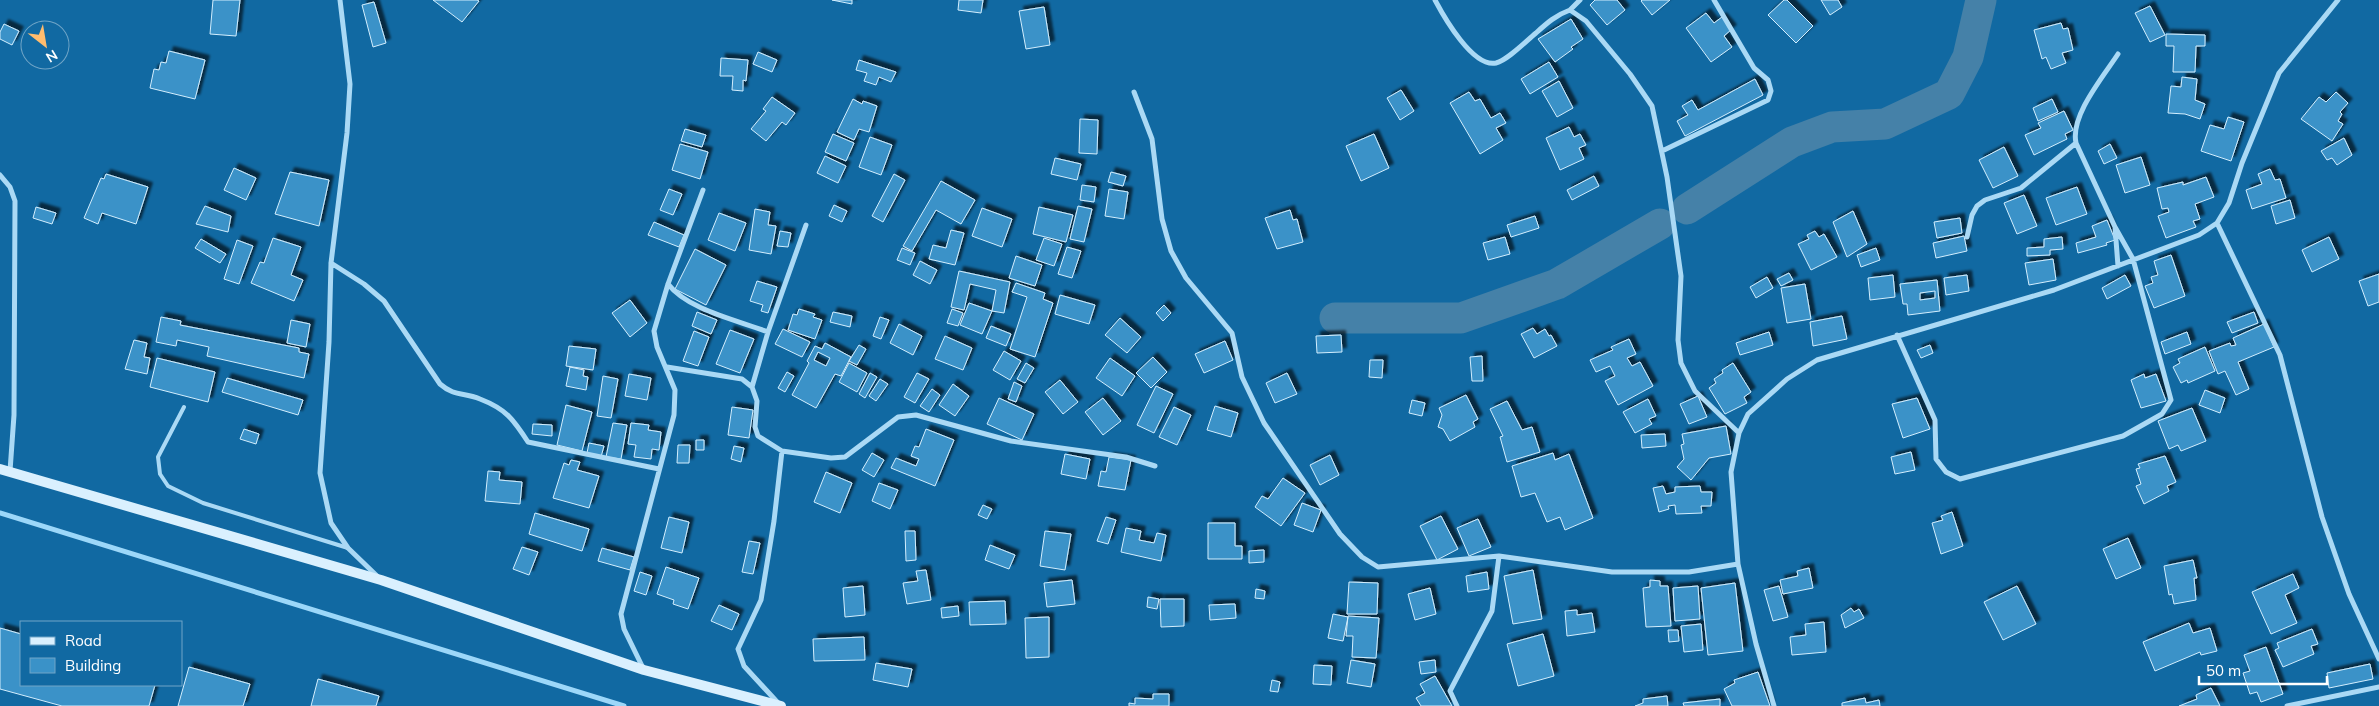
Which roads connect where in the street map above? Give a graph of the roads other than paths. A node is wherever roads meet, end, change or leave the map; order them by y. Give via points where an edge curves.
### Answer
1 (340, 0) edge
2 (1435, 0) edge
3 (1580, 0) edge
4 (1714, 0) edge
5 (2338, 0) edge
6 (1570, 10) junction
7 (2118, 54) dead end
8 (1134, 92) dead end
9 (2076, 143) junction
10 (1662, 151) junction
11 (0, 175) edge
12 (703, 190) dead end
13 (2217, 223) junction
14 (806, 225) dead end
15 (2115, 227) junction
16 (1967, 237) dead end
17 (2133, 259) junction
18 (332, 263) junction
19 (2118, 266) junction
20 (668, 284) junction
21 (768, 332) junction
22 (1897, 335) junction
23 (667, 367) junction
24 (752, 387) junction
25 (184, 407) dead end
26 (1739, 433) junction
27 (782, 451) junction
28 (1155, 466) dead end
29 (659, 469) junction
30 (5, 470) edge
31 (348, 548) junction
32 (1499, 556) junction
33 (1738, 564) junction
34 (381, 580) junction
35 (2379, 659) edge
36 (644, 670) junction
37 (2379, 687) edge
38 (781, 706) edge
39 (1457, 706) edge
40 (1774, 706) edge
41 (2287, 706) edge

1 - 18 street via 350,84
2 - 6 street via 1468,49 1492,63 1505,58 1559,14
3 - 6 street
4 - 10 street via 1754,68 1768,80 1771,92 1768,100
5 - 13 street via 2280,73 2242,163 2229,203
6 - 10 street via 1586,21 1652,106
7 - 9 street via 2080,115 2074,132
8 - 32 street via 1152,139 1162,219 1171,251 1186,278 1232,334 1242,377 1264,423 1340,534 1362,557 1378,567
9 - 15 street
9 - 16 street via 2021,188 1985,200 1978,206 1972,215
10 - 26 street via 1681,276 1678,340 1681,362 1695,391
11 - 30 street via 10,187 15,201 14,415
12 - 20 street
13 - 17 street via 2199,236
13 - 35 street via 2280,355 2322,517 2349,594
14 - 21 street
15 - 17 street
15 - 19 street
17 - 19 street
17 - 22 street via 2171,400 2162,414 2123,436 1960,479 1946,472 1936,459 1935,420
18 - 29 street via 384,301 440,384 451,393 479,398 510,414 528,442
18 - 31 street via 330,342 320,473 331,523
19 - 22 street via 2054,290
20 - 21 street via 676,294 696,305
20 - 23 street via 654,331 657,347
21 - 24 street
22 - 26 street via 1817,360 1787,379 1748,414
23 - 24 street via 742,378
23 - 29 street via 674,390 674,415
24 - 27 street via 757,402 755,427 758,436
25 - 31 lane via 158,457 160,474 168,486 203,503
26 - 33 street via 1731,472
27 - 28 street via 831,458 845,456 898,417 916,415 1012,441 1126,457
27 - 38 street via 761,600 738,649 744,666
29 - 36 street via 621,614 624,629
30 - 34 main road
31 - 34 street
32 - 33 street via 1612,572 1689,572
32 - 39 street via 1492,611 1450,691
33 - 40 street
34 - 36 main road
36 - 38 main road
37 - 41 street

